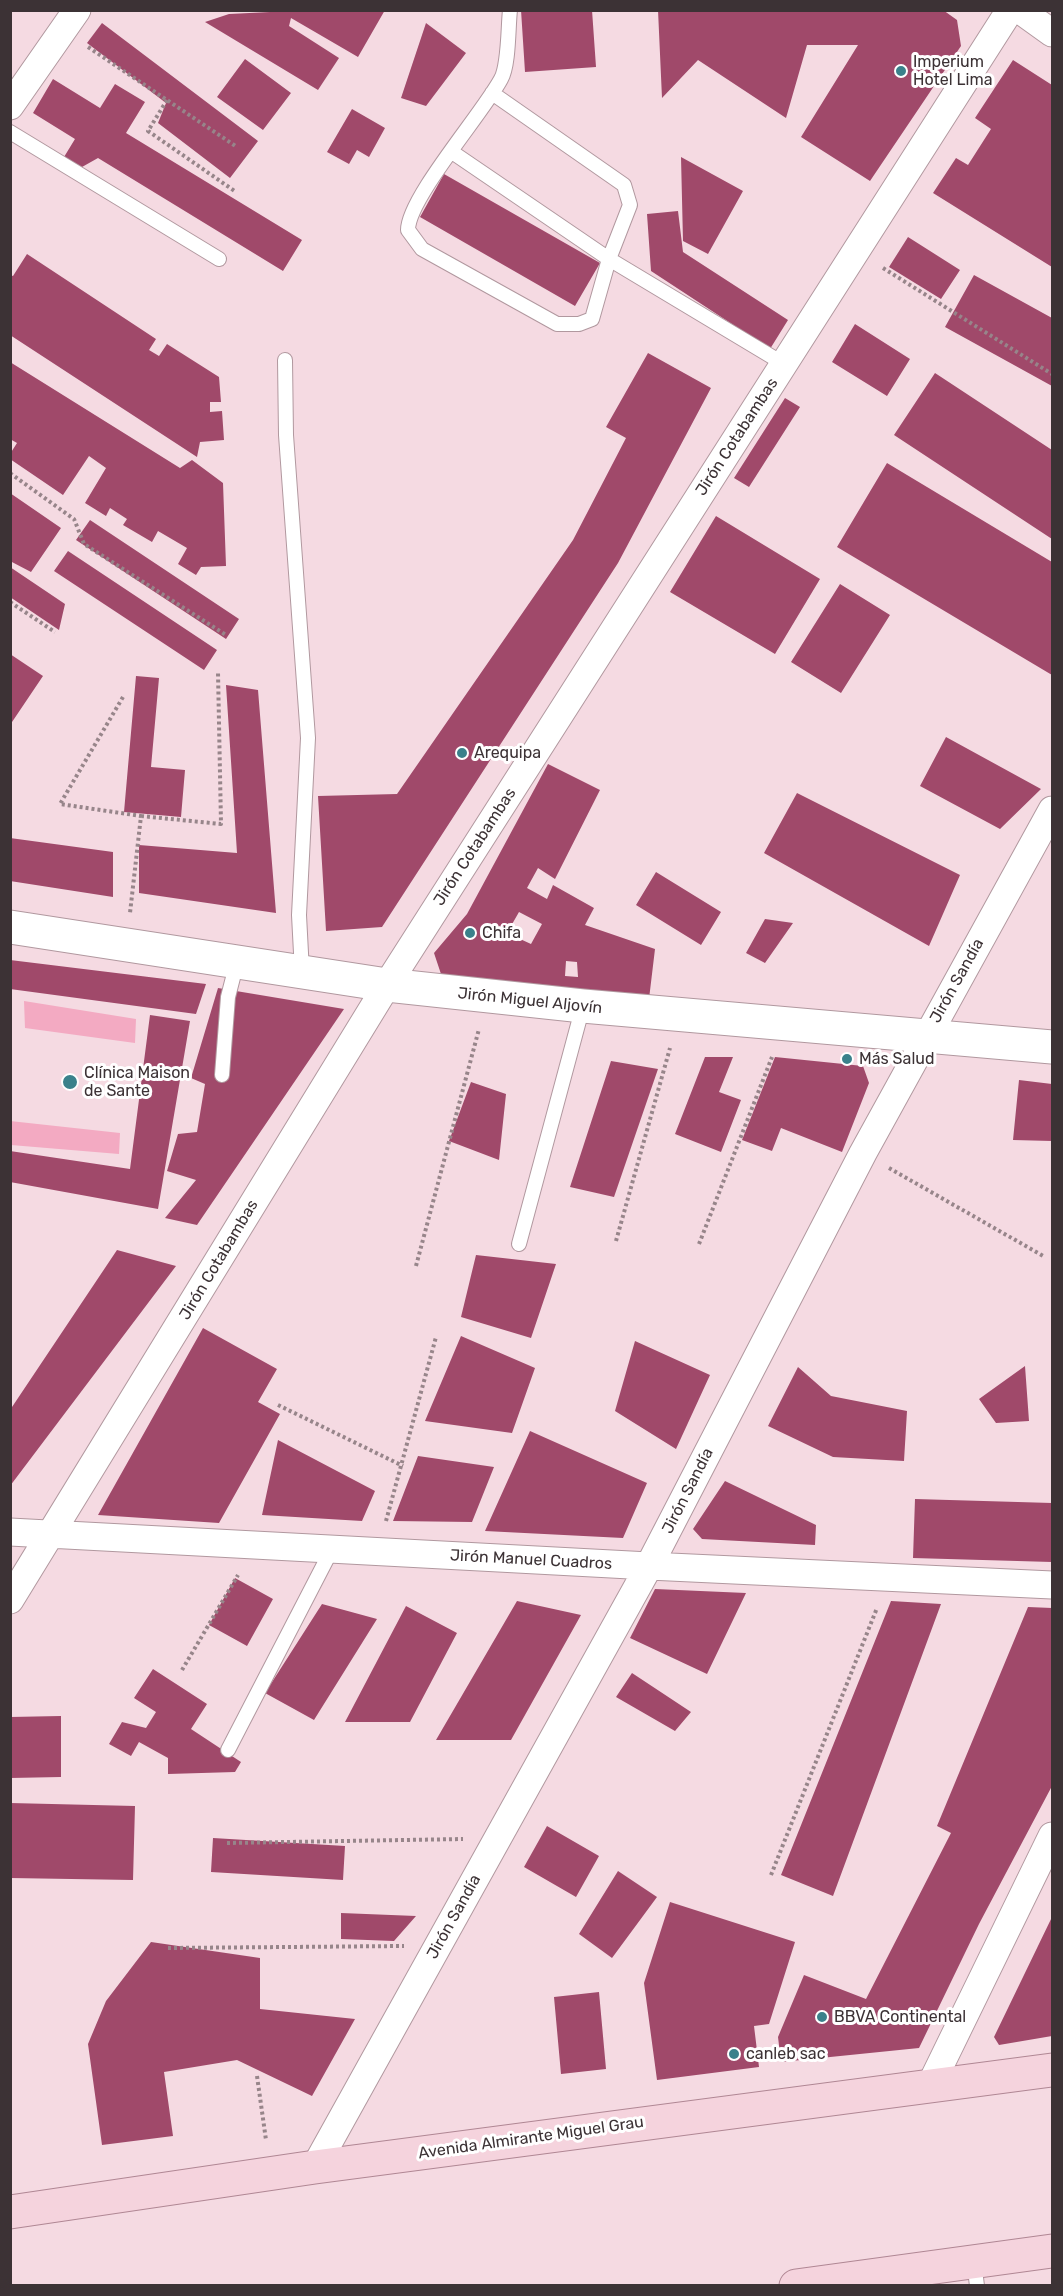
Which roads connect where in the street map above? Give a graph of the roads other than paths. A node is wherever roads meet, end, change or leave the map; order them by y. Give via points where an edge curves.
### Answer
1 (510, 10) edge
2 (1010, 10) edge
3 (1020, 10) edge
4 (70, 21) edge
5 (1053, 33) edge
6 (492, 93) junction
7 (10, 106) edge
8 (10, 132) edge
9 (452, 152) junction
10 (219, 259) dead end
11 (609, 259) junction
12 (285, 360) dead end
13 (784, 364) junction
14 (1053, 810) edge
15 (10, 927) edge
16 (237, 962) junction
17 (302, 972) junction
18 (387, 985) junction
19 (583, 1006) junction
20 (926, 1037) junction
21 (1053, 1047) edge
22 (222, 1075) dead end
23 (519, 1244) dead end
24 (10, 1532) edge
25 (51, 1535) junction
26 (332, 1549) junction
27 (650, 1566) junction
28 (1053, 1585) edge
29 (10, 1600) edge
30 (228, 1750) dead end
31 (1053, 1836) edge
32 (1053, 2070) edge
33 (931, 2084) junction
34 (315, 2167) junction
35 (10, 2212) edge
36 (1053, 2251) edge
37 (976, 2273) edge
38 (796, 2286) edge

1 - 6 lane via 503,76
2 - 13 street, Jirón Cotabambas
3 - 5 street
4 - 7 street
6 - 9 lane
6 - 11 lane via 624,185 630,204
8 - 10 lane
9 - 11 lane
9 - 11 lane via 408,220 408,230 422,249 557,324 579,324 592,319
11 - 13 lane
12 - 17 lane via 286,435 308,738 299,915
13 - 18 street, Jirón Cotabambas
14 - 20 street, Jirón Sandía
15 - 16 street, Jirón Miguel Aljovín
16 - 17 street, Jirón Miguel Aljovín
16 - 22 lane via 228,997
17 - 18 street, Jirón Miguel Aljovín
18 - 19 street, Jirón Miguel Aljovín
18 - 25 street, Jirón Cotabambas
19 - 20 street, Jirón Miguel Aljovín
19 - 23 lane
20 - 21 street, Jirón Miguel Aljovín
20 - 27 street, Jirón Sandía
24 - 25 street, Jirón Manuel Cuadros
25 - 26 street, Jirón Manuel Cuadros
25 - 29 street, Jirón Cotabambas
26 - 27 street, Jirón Manuel Cuadros
26 - 30 lane
27 - 28 street, Jirón Manuel Cuadros
27 - 34 street, Jirón Sandía
31 - 33 street
32 - 33 main road, Avenida Almirante Miguel Grau
33 - 34 main road, Avenida Almirante Miguel Grau
34 - 35 main road, Avenida Almirante Miguel Grau
36 - 37 main road
37 - 38 main road

